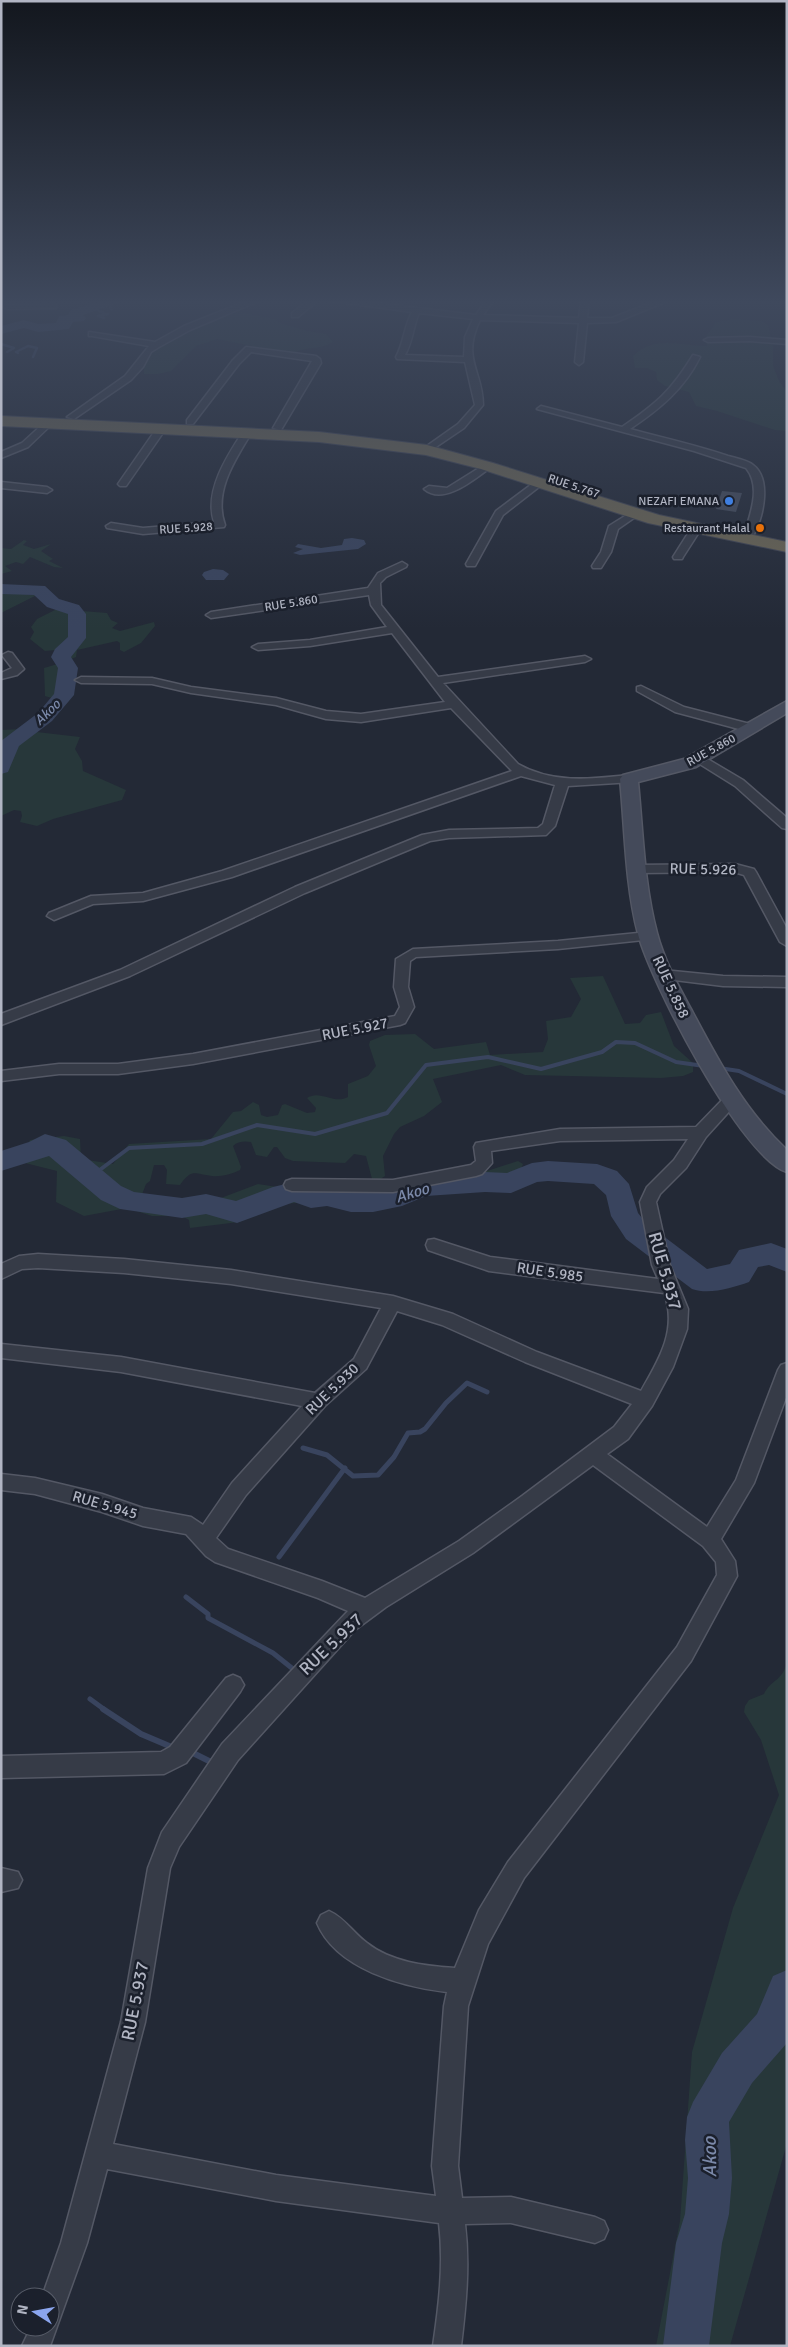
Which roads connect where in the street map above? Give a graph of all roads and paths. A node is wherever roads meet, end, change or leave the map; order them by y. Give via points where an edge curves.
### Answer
1 (82, 410) edge
2 (200, 410) edge
3 (289, 410) edge
4 (475, 410) edge
5 (543, 410) edge
6 (653, 410) edge
7 (1, 414) edge
8 (71, 417) junction
9 (1, 421) edge
10 (190, 422) junction
11 (49, 423) junction
12 (162, 427) junction
13 (278, 428) junction
14 (623, 430) junction
15 (247, 432) junction
16 (431, 447) junction
17 (1, 456) edge
18 (487, 466) junction
19 (539, 483) junction
20 (123, 484) dead end
21 (1, 485) edge
22 (429, 489) dead end
23 (47, 490) dead end
24 (636, 513) junction
25 (111, 526) dead end
26 (696, 529) junction
27 (750, 532) junction
28 (787, 539) edge
29 (787, 547) edge
30 (678, 557) dead end
31 (471, 564) dead end
32 (402, 565) dead end
33 (597, 566) dead end
34 (372, 591) junction
35 (211, 615) dead end
36 (395, 629) junction
37 (258, 647) dead end
38 (8, 655) dead end
39 (585, 658) dead end
40 (1, 676) edge
41 (81, 680) dead end
42 (435, 680) junction
43 (641, 689) dead end
44 (454, 704) junction
45 (787, 706) edge
46 (750, 728) junction
47 (699, 758) junction
48 (521, 772) junction
49 (629, 779) junction
50 (562, 781) junction
51 (787, 825) edge
52 (637, 869) junction
53 (54, 916) dead end
54 (648, 936) junction
55 (787, 942) edge
56 (663, 975) junction
57 (787, 982) edge
58 (1, 1020) edge
59 (1, 1076) edge
60 (724, 1092) junction
61 (700, 1133) junction
62 (787, 1164) edge
63 (292, 1185) dead end
64 (434, 1245) dead end
65 (1, 1272) edge
66 (670, 1287) junction
67 (393, 1303) junction
68 (1, 1351) edge
69 (787, 1370) edge
70 (318, 1401) junction
71 (646, 1401) junction
72 (593, 1454) junction
73 (1, 1482) edge
74 (204, 1539) junction
75 (710, 1540) junction
76 (367, 1609) junction
77 (233, 1685) dead end
78 (1, 1767) edge
79 (329, 1923) dead end
80 (461, 1981) junction
81 (98, 2154) junction
82 (450, 2211) junction
83 (595, 2230) dead end
84 (59, 2287) edge
85 (447, 2346) edge

1 - 8 street
2 - 10 street
3 - 13 street
4 - 16 street via 462,426
5 - 14 street
6 - 14 street
7 - 8 highway, RUE 5.767
8 - 10 highway, RUE 5.767
9 - 11 highway
10 - 13 highway, RUE 5.767
11 - 12 highway
11 - 17 street via 25,445
12 - 15 highway
12 - 20 street
13 - 16 highway, RUE 5.767 via 360,435
14 - 27 street via 742,462 755,471 759,486 758,502
15 - 16 highway
15 - 25 street, RUE 5.928 via 217,500 220,525 143,531
16 - 18 highway
16 - 27 highway, RUE 5.767 via 664,513
18 - 19 highway
18 - 22 street via 449,491
19 - 24 highway
19 - 31 street via 499,513
21 - 23 street
24 - 26 highway
24 - 33 street via 613,528 606,552
26 - 29 highway
26 - 30 street
27 - 28 highway, RUE 5.767
32 - 34 street via 385,572
34 - 35 street, RUE 5.860
34 - 36 street via 376,605
36 - 37 street via 310,643
36 - 42 street
38 - 40 street via 18,669
39 - 42 street
41 - 44 street via 152,681 276,702 326,716 361,718
42 - 44 street
43 - 46 street via 672,707
44 - 48 street
45 - 46 street, RUE 5.860
46 - 47 street, RUE 5.860
47 - 49 street, RUE 5.860 via 679,767
47 - 51 street via 739,783
48 - 50 street via 544,780
48 - 53 street via 227,874 143,897 91,900
49 - 50 street
49 - 52 street, RUE 5.858
50 - 58 street via 549,826 540,832 449,834 427,838 300,890 126,973
52 - 54 street, RUE 5.858
52 - 55 street, RUE 5.926 via 735,868 749,872
54 - 56 street, RUE 5.858
54 - 59 street, RUE 5.927 via 413,953 404,959 401,987 407,1007 400,1020 193,1059 118,1069 59,1070
56 - 57 street via 723,981
56 - 60 street, RUE 5.858
60 - 61 street, RUE 5.937
60 - 62 street, RUE 5.858 via 758,1135
61 - 63 street via 560,1135 482,1147 484,1163 476,1170 411,1183 380,1187
61 - 66 street, RUE 5.937 via 680,1164 653,1192 648,1202 661,1265
64 - 66 street, RUE 5.985 via 488,1264
65 - 67 street via 19,1263 38,1261 124,1266 232,1277
66 - 71 street, RUE 5.937 via 679,1309 678,1328 664,1367
67 - 70 street, RUE 5.930 via 360,1364
67 - 71 street via 447,1319 531,1357
68 - 70 street via 163,1370
69 - 75 street via 744,1483
70 - 74 street, RUE 5.930 via 239,1489
71 - 72 street, RUE 5.937 via 621,1433
72 - 75 street
72 - 76 street, RUE 5.937 via 466,1547
73 - 74 street, RUE 5.945 via 35,1486 135,1515 191,1526
74 - 76 street via 222,1556
75 - 80 street via 725,1557 728,1566 716,1599 684,1654 511,1877 498,1898
76 - 81 street, RUE 5.937 via 317,1654 230,1752 170,1840 159,1868 133,2022
77 - 78 street via 178,1755 164,1763
79 - 80 street via 362,1955 380,1964 438,1979
80 - 82 street via 456,2006 445,2166
81 - 82 street via 276,2188
81 - 84 street, RUE 5.937
82 - 83 street via 510,2210
82 - 85 street via 455,2248

